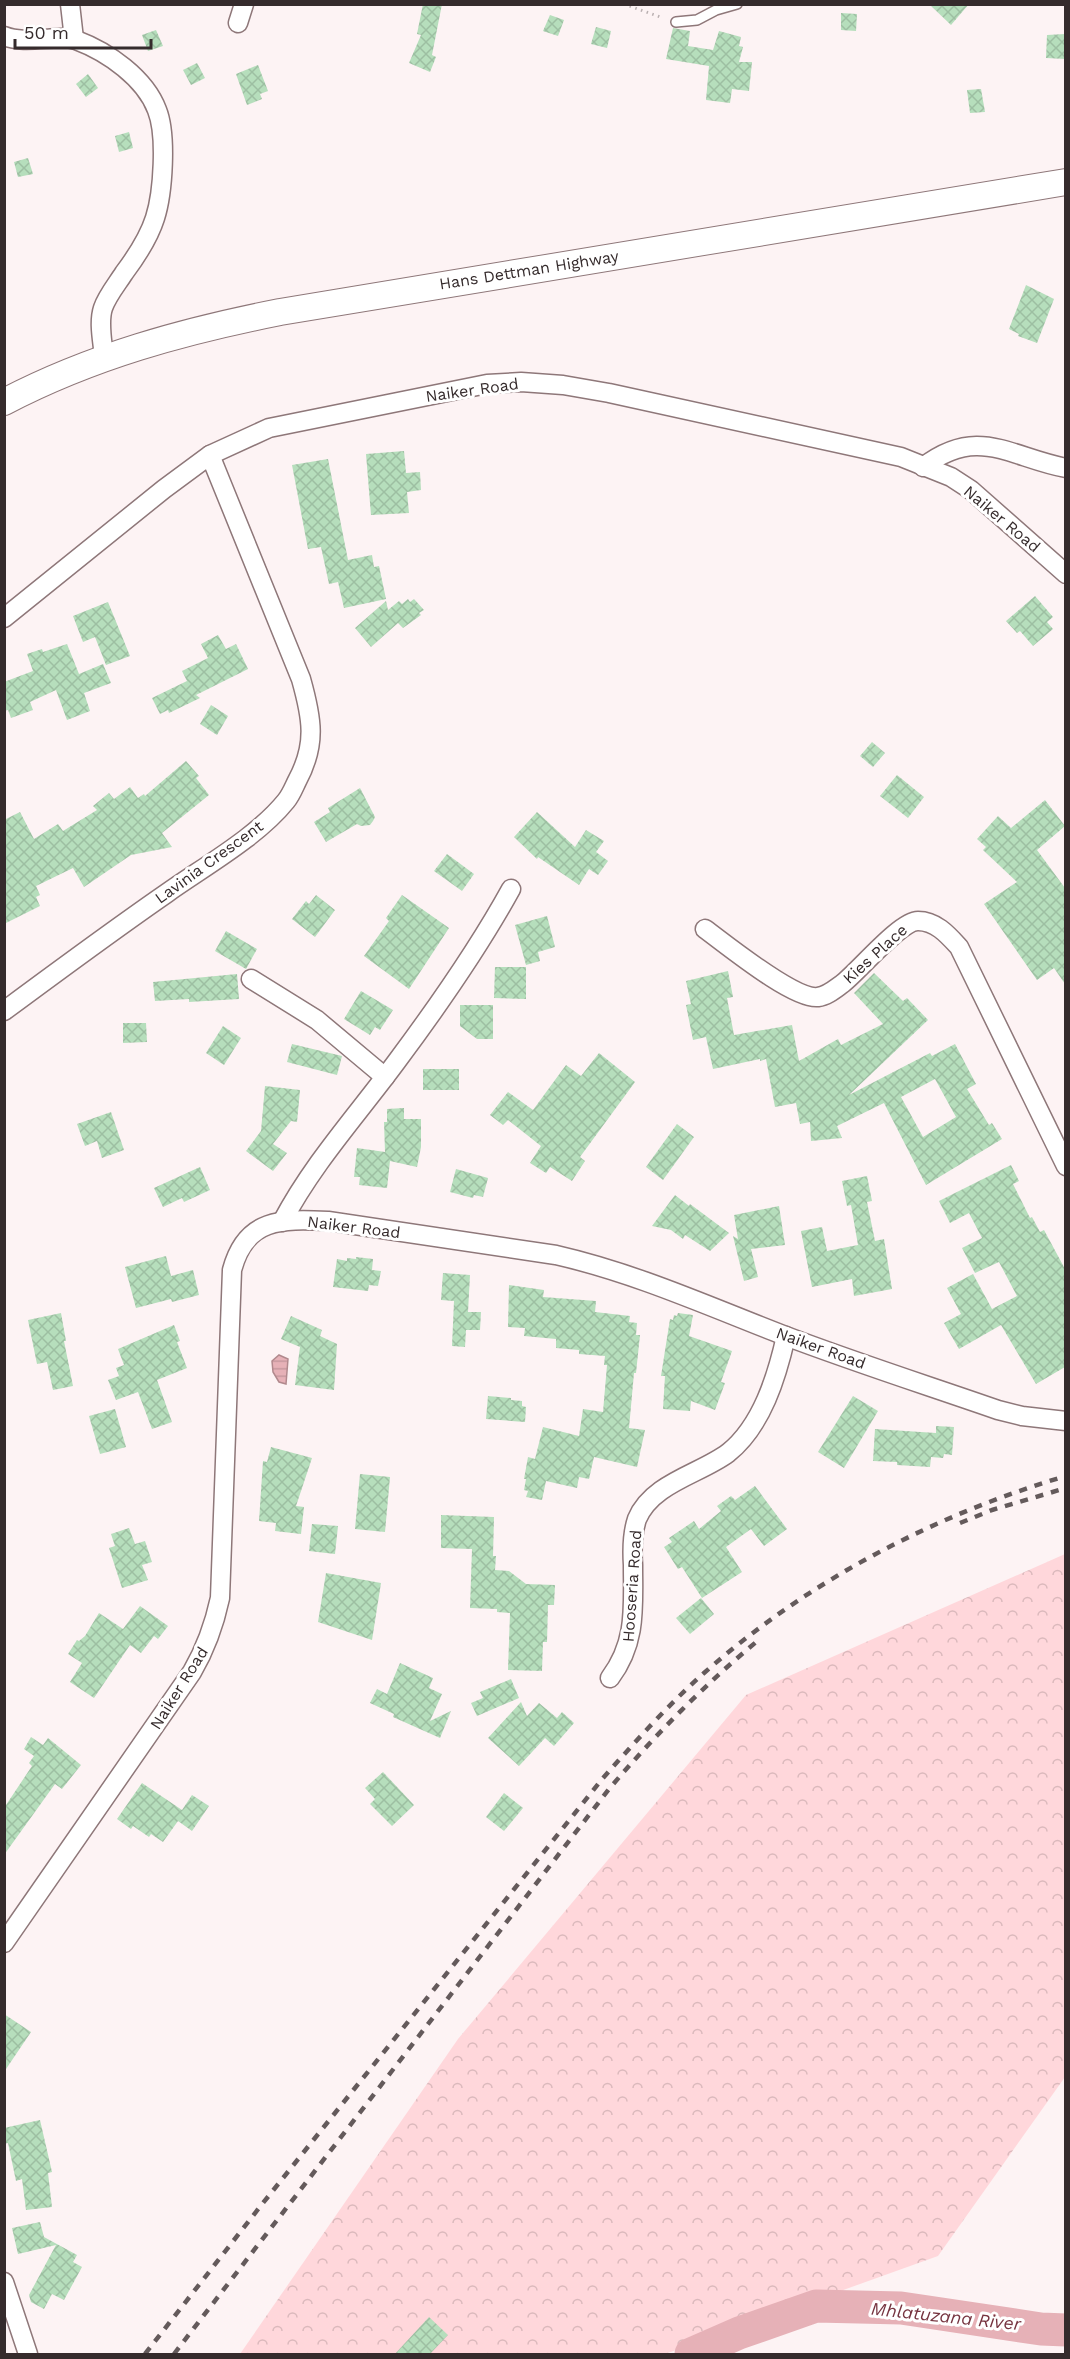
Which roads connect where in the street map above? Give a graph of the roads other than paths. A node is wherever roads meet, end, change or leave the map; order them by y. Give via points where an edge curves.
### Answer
1 (70, 4) edge
2 (244, 4) edge
3 (737, 4) edge
4 (676, 22) road end
5 (238, 23) dead end
6 (4, 36) edge
7 (75, 39) junction
8 (1065, 182) edge
9 (104, 358) junction
10 (4, 402) edge
11 (210, 455) junction
12 (923, 467) junction
13 (1065, 468) edge
14 (1065, 574) edge
15 (4, 618) edge
16 (511, 889) dead end
17 (705, 929) dead end
18 (251, 979) dead end
19 (4, 1011) edge
20 (385, 1077) junction
21 (1065, 1166) edge
22 (282, 1222) junction
23 (786, 1336) junction
24 (1065, 1421) edge
25 (610, 1678) dead end
26 (4, 1943) edge
27 (4, 2282) edge
28 (28, 2355) edge

1 - 7 street
2 - 5 street
3 - 4 lane via 697,20
6 - 7 street via 46,41
7 - 9 street via 137,80 158,111 162,137 163,169 155,219 102,310
8 - 9 street, Hans Dettman Highway via 280,312 198,329
9 - 10 street, Hans Dettman Highway
11 - 12 street, Naiker Road via 269,428 437,393 521,382 609,393 871,449
11 - 15 street, Naiker Road
11 - 19 street, Lavinia Crescent via 301,679 312,733 302,773 287,800 245,838
12 - 13 street via 954,449 989,446
12 - 14 street, Naiker Road via 951,477 971,490
16 - 20 street via 486,934
17 - 21 street, Kies Place via 778,981 802,994 818,997 849,979 904,925 917,920 933,923 959,947
18 - 20 street via 317,1020
20 - 22 street via 302,1186
22 - 23 street, Naiker Road via 328,1221 577,1260 639,1278
22 - 26 street, Naiker Road via 245,1240 232,1270 220,1598 206,1648
23 - 24 street, Naiker Road via 998,1410
23 - 25 street, Hooseria Road via 766,1398 735,1447 664,1489 638,1518 632,1541 631,1632 628,1649
27 - 28 street

